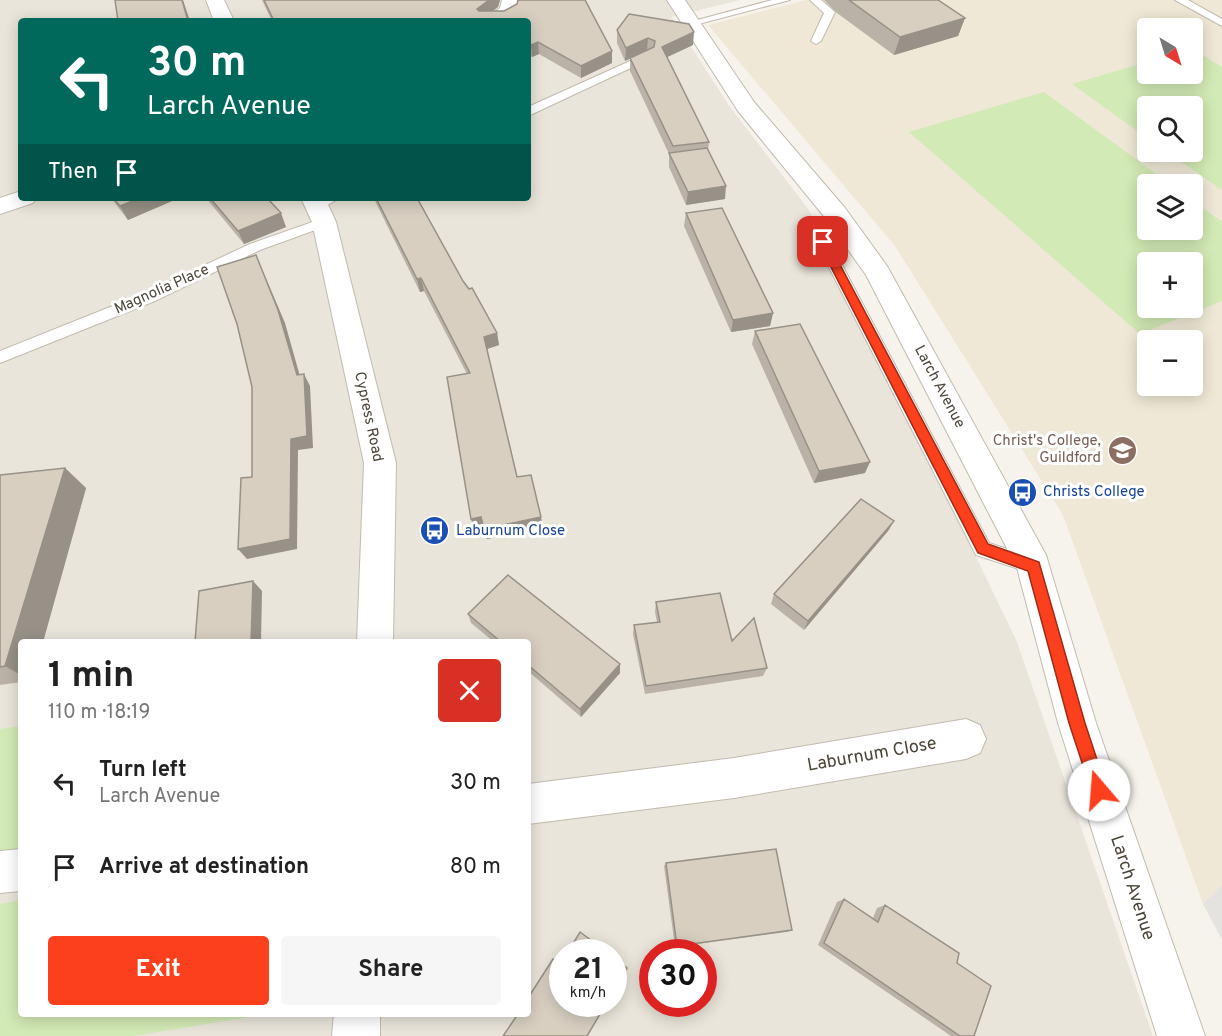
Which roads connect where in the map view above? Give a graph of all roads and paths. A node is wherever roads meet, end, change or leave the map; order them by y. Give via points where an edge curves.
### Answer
1 (215, 0) edge
2 (511, 0) edge
3 (785, 0) edge
4 (815, 0) edge
5 (1180, 0) edge
6 (683, 12) edge
7 (223, 18) edge
8 (496, 18) edge
9 (1222, 23) edge
10 (816, 41) dead end
11 (648, 56) edge
12 (531, 111) edge
13 (18, 200) edge
14 (0, 206) edge
15 (322, 206) edge
16 (0, 357) edge
17 (375, 639) edge
18 (966, 740) dead end
19 (531, 804) edge
20 (18, 870) edge
21 (0, 872) edge
22 (357, 1017) edge
23 (356, 1036) edge
24 (1181, 1036) edge

1 - 7 street
2 - 8 street via 509,11
3 - 6 lane
4 - 10 lane via 830,12
5 - 9 lane
6 - 24 street, Larch Avenue via 746,106 836,214 878,272 1034,566 1077,723
11 - 12 lane
13 - 14 street
15 - 16 lane, Magnolia Place via 255,247 150,297
15 - 17 street, Cypress Road via 380,463
18 - 19 street, Laburnum Close via 735,778
20 - 21 street
22 - 23 street

